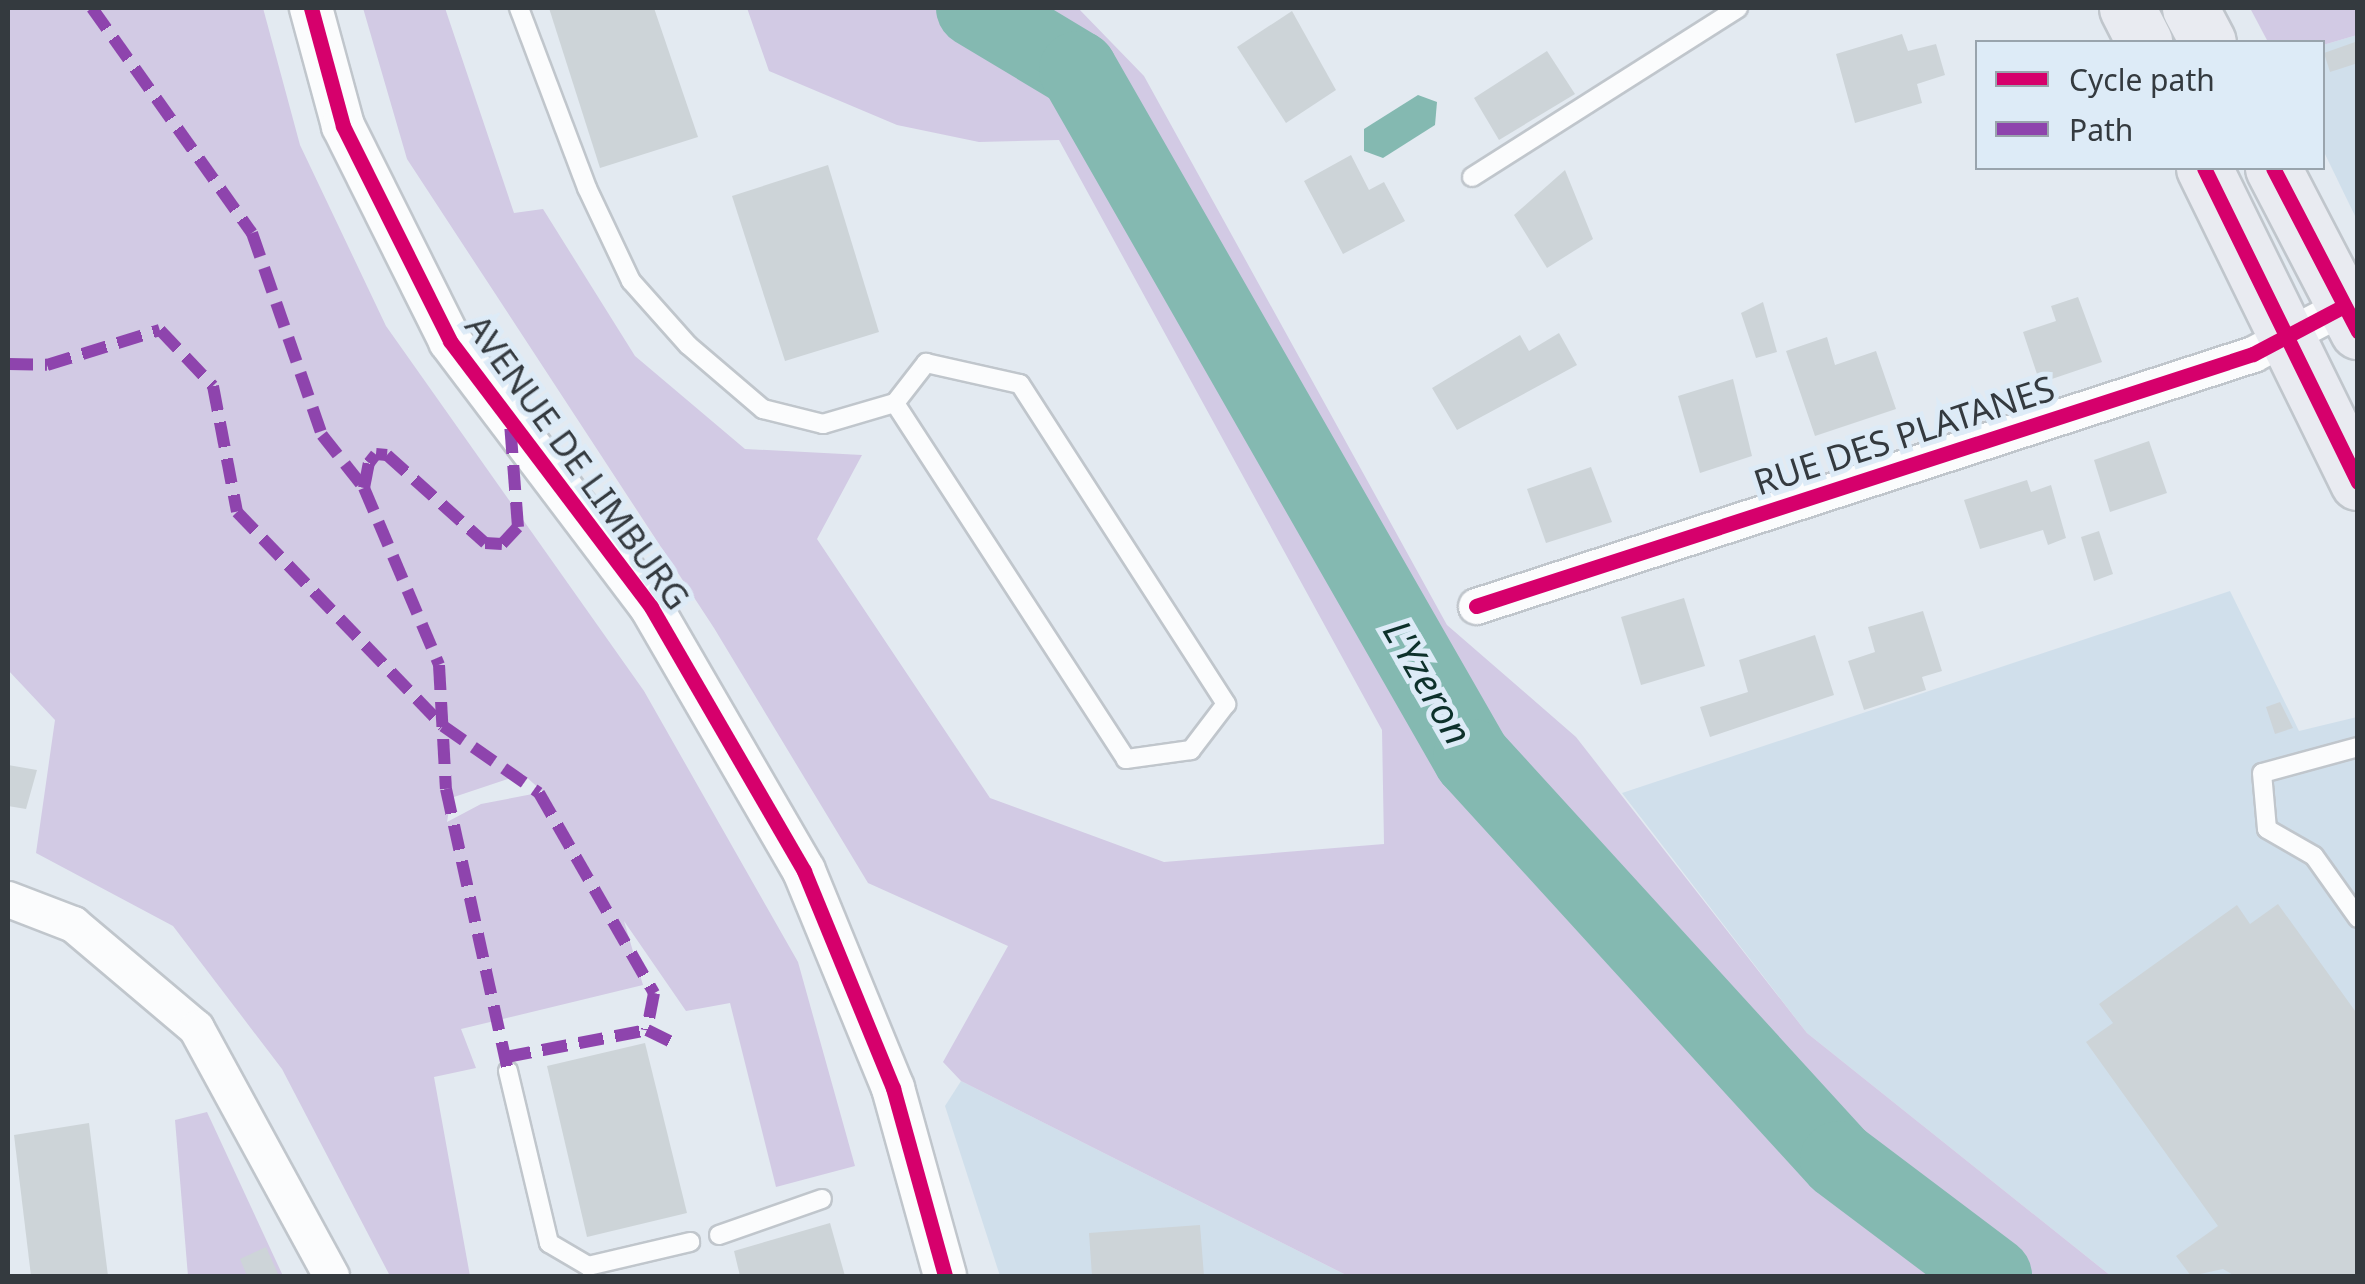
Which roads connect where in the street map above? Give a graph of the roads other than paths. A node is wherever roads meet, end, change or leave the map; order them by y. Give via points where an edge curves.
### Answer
1 (311, 8) edge
2 (519, 8) edge
3 (1738, 8) edge
4 (2127, 8) edge
5 (2190, 8) edge
6 (2143, 40) edge
7 (2207, 40) edge
8 (2205, 170) edge
9 (2273, 170) edge
10 (1472, 177) dead end
11 (2351, 319) edge
12 (2286, 336) junction
13 (896, 403) junction
14 (2358, 482) edge
15 (1476, 606) dead end
16 (2358, 747) edge
17 (8, 899) edge
18 (2358, 918) edge
19 (508, 1071) dead end
20 (822, 1200) dead end
21 (719, 1235) dead end
22 (690, 1242) dead end
23 (616, 1269) edge
24 (330, 1276) edge
25 (945, 1276) edge

1 - 25 street, AVENUE DE LIMBURG via 342,126 450,341 651,607 804,871 893,1088
2 - 13 lane via 631,280 688,345 763,409 823,424
3 - 10 lane
4 - 6 main road
5 - 7 main road
8 - 12 main road
9 - 11 main road
11 - 12 street, RUE DES PLATANES
12 - 14 main road
12 - 15 street, RUE DES PLATANES
13 - 13 lane via 1126,758 1191,750 1226,704 1020,384 926,362
16 - 18 lane via 2262,774 2267,830 2314,856
17 - 24 street via 73,924 196,1028
19 - 23 lane via 549,1242 588,1266
20 - 21 lane
22 - 23 lane

